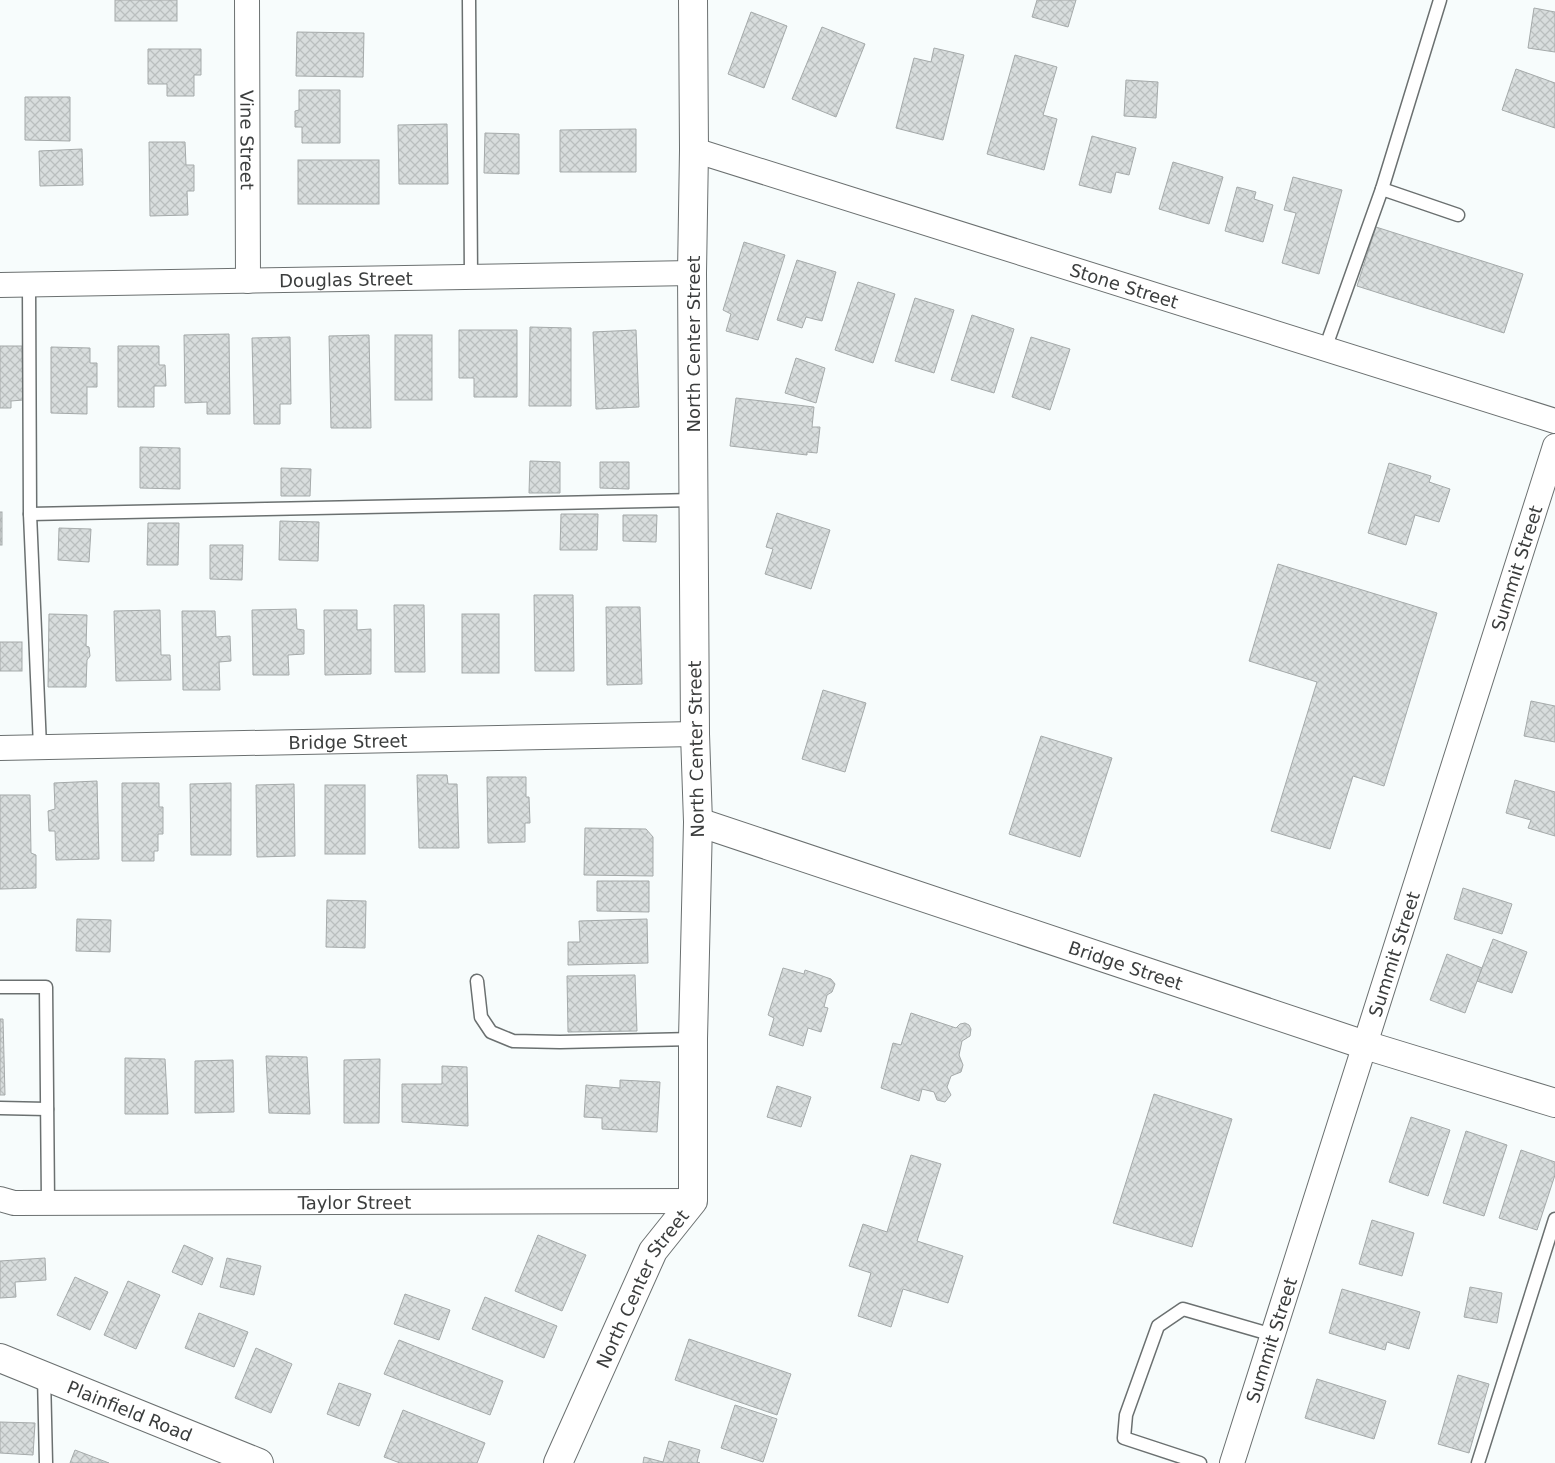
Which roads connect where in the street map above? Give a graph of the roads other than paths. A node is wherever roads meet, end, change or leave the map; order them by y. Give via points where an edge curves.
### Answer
1 (247, 0) edge
2 (469, 0) edge
3 (693, 0) edge
4 (1440, 0) edge
5 (694, 150) junction
6 (1382, 189) junction
7 (1458, 215) dead end
8 (692, 273) junction
9 (471, 276) junction
10 (248, 281) junction
11 (0, 285) edge
12 (29, 285) junction
13 (1325, 349) junction
14 (1555, 421) edge
15 (1555, 446) edge
16 (694, 500) junction
17 (30, 514) junction
18 (695, 734) junction
19 (40, 747) junction
20 (0, 748) edge
21 (698, 822) junction
22 (477, 981) dead end
23 (0, 987) edge
24 (694, 1038) junction
25 (1365, 1045) junction
26 (1555, 1103) edge
27 (0, 1108) edge
28 (47, 1109) junction
29 (693, 1201) junction
30 (48, 1202) junction
31 (5, 1203) edge
32 (1555, 1219) edge
33 (1273, 1335) junction
34 (0, 1358) edge
35 (44, 1376) junction
36 (46, 1463) edge
37 (259, 1463) edge
38 (558, 1463) edge
39 (1200, 1463) edge
40 (1232, 1463) edge
41 (1478, 1463) edge

1 - 10 street, Vine Street
2 - 9 lane
3 - 5 street, North Center Street
4 - 6 lane
5 - 8 street, North Center Street
5 - 13 street, Stone Street
6 - 7 lane
6 - 13 lane
8 - 9 street, Douglas Street
8 - 16 street, North Center Street
9 - 10 street, Douglas Street
10 - 12 street, Douglas Street
11 - 12 street, Douglas Street
12 - 17 lane
13 - 14 street, Stone Street
15 - 25 street, Summit Street
16 - 17 lane
16 - 18 street, North Center Street
17 - 19 lane
18 - 19 street, Bridge Street
18 - 21 street, North Center Street
19 - 20 street, Bridge Street
21 - 24 street, North Center Street
21 - 25 street, Bridge Street
22 - 24 lane via 481,1017 491,1032 513,1041
23 - 28 lane via 46,987
24 - 29 street, North Center Street
25 - 26 street, Bridge Street
25 - 33 street, Summit Street
27 - 28 lane
28 - 30 lane
29 - 30 street, Taylor Street
29 - 38 street, North Center Street via 654,1251
30 - 31 street, Taylor Street
32 - 41 lane
33 - 39 lane via 1183,1309 1158,1326 1126,1415 1124,1438
33 - 40 street, Summit Street
34 - 35 street, Plainfield Road
35 - 36 lane
35 - 37 street, Plainfield Road

